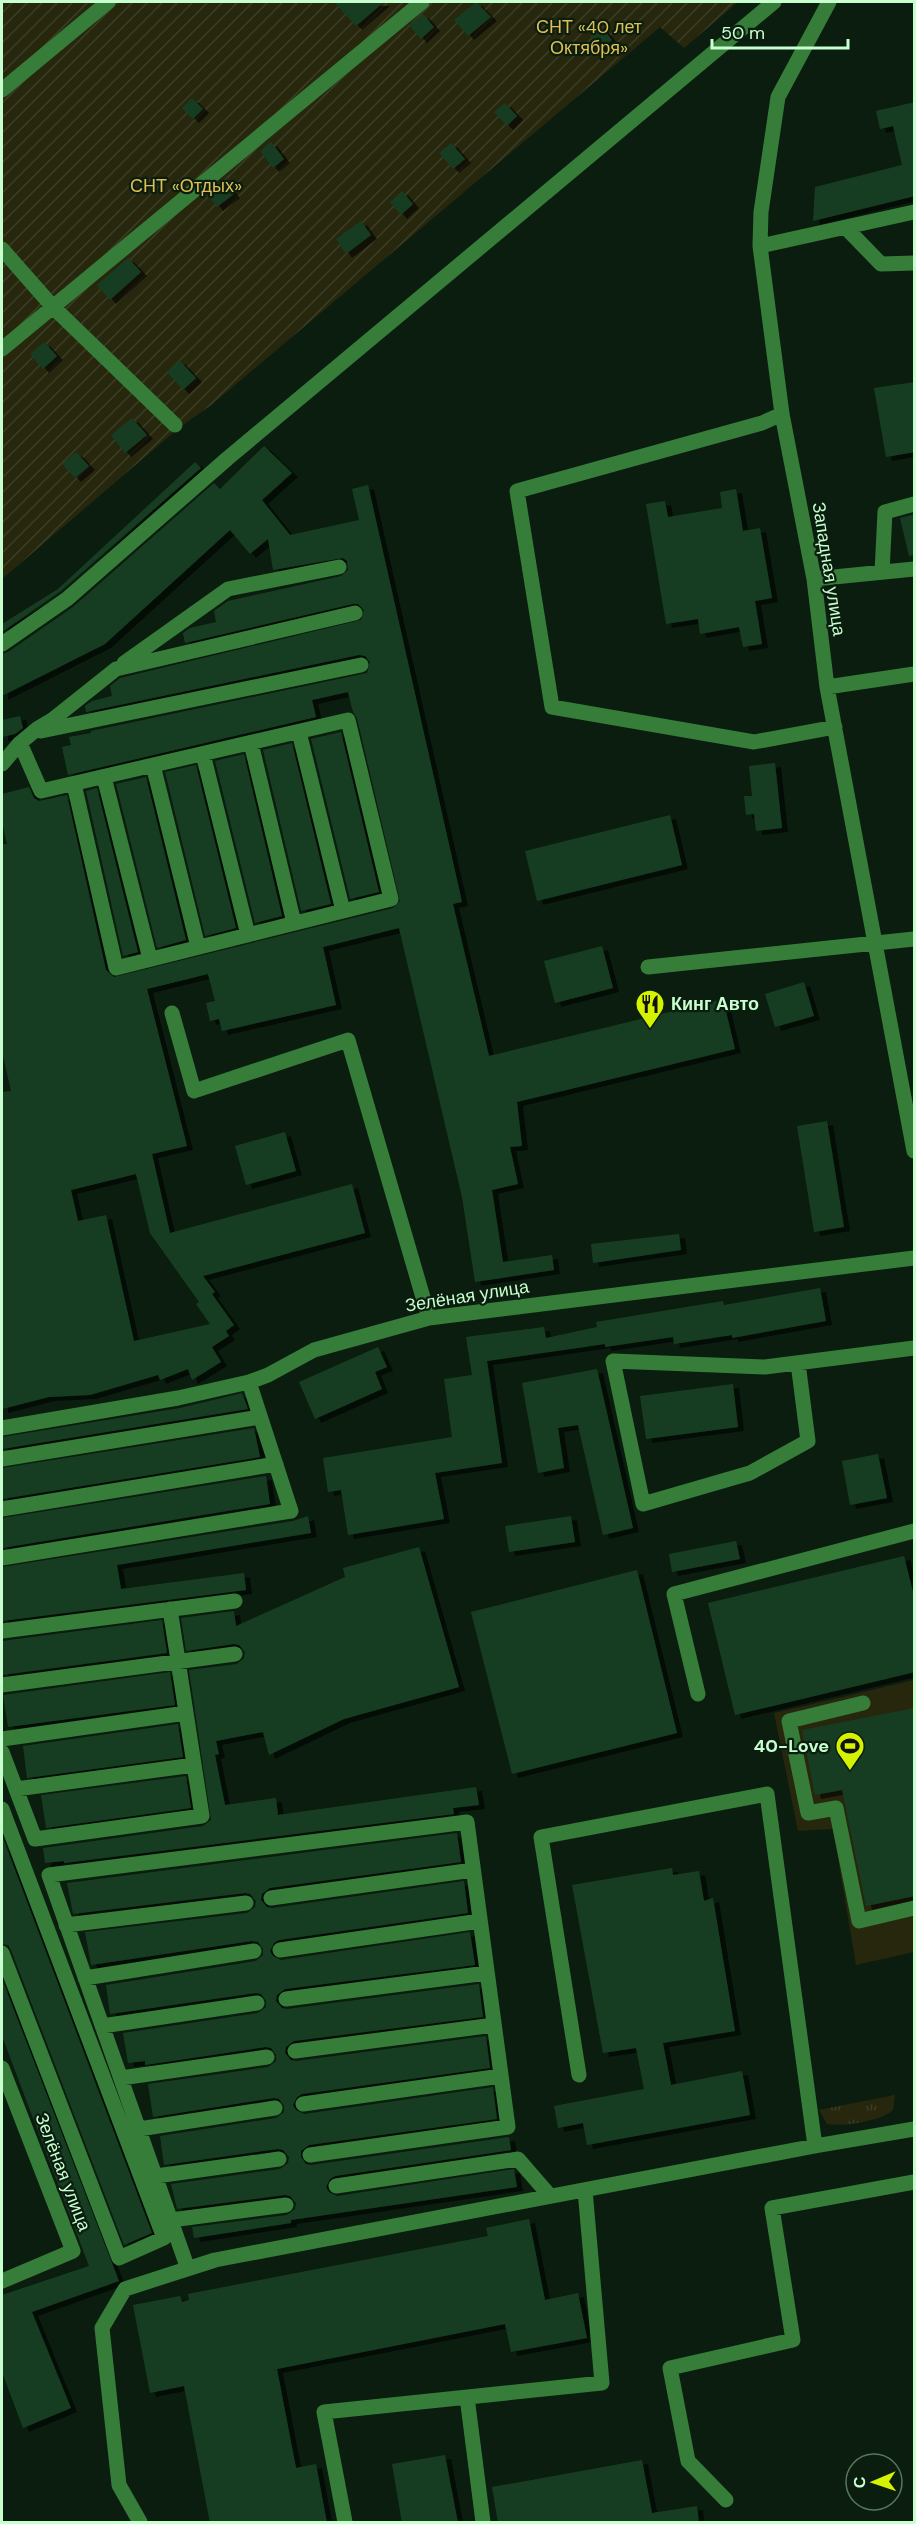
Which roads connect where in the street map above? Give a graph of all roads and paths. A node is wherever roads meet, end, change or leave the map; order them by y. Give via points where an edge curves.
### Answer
1 (108, 2) edge
2 (422, 2) edge
3 (774, 2) edge
4 (829, 2) edge
5 (2, 90) edge
6 (915, 212) edge
7 (847, 229) junction
8 (760, 246) junction
9 (2, 249) edge
10 (915, 263) edge
11 (54, 307) junction
12 (2, 349) edge
13 (782, 414) junction
14 (174, 424) dead end
15 (915, 504) edge
16 (339, 567) dead end
17 (915, 569) edge
18 (882, 572) junction
19 (814, 579) junction
20 (355, 613) dead end
21 (2, 644) edge
22 (361, 665) dead end
23 (117, 669) junction
24 (915, 674) edge
25 (827, 687) junction
26 (835, 728) junction
27 (33, 732) junction
28 (299, 732) junction
29 (20, 743) junction
30 (251, 743) junction
31 (203, 754) junction
32 (2, 764) edge
33 (153, 765) junction
34 (104, 777) junction
35 (74, 784) junction
36 (343, 911) junction
37 (294, 923) junction
38 (248, 935) junction
39 (915, 939) edge
40 (876, 943) junction
41 (198, 947) junction
42 (150, 959) junction
43 (648, 967) dead end
44 (172, 1013) dead end
45 (915, 1151) edge
46 (915, 1258) edge
47 (429, 1318) junction
48 (915, 1348) edge
49 (798, 1363) junction
50 (249, 1382) junction
51 (260, 1416) junction
52 (2, 1428) edge
53 (2, 1459) edge
54 (276, 1464) junction
55 (2, 1509) edge
56 (915, 1531) edge
57 (2, 1558) edge
58 (234, 1601) dead end
59 (170, 1609) junction
60 (2, 1631) edge
61 (236, 1654) dead end
62 (178, 1661) junction
63 (2, 1685) edge
64 (698, 1694) dead end
65 (863, 1703) dead end
66 (186, 1713) junction
67 (2, 1739) edge
68 (2, 1752) edge
69 (194, 1765) junction
70 (16, 1789) junction
71 (2, 1809) edge
72 (473, 1870) junction
73 (271, 1898) dead end
74 (246, 1903) dead end
75 (915, 1908) edge
76 (480, 1921) junction
77 (66, 1925) junction
78 (280, 1950) dead end
79 (254, 1951) dead end
80 (2, 1953) edge
81 (487, 1974) junction
82 (85, 1978) junction
83 (286, 2000) dead end
84 (257, 2003) dead end
85 (494, 2025) junction
86 (102, 2026) junction
87 (295, 2051) dead end
88 (267, 2057) dead end
89 (2, 2068) edge
90 (579, 2075) dead end
91 (501, 2076) junction
92 (121, 2078) junction
93 (303, 2104) dead end
94 (275, 2108) dead end
95 (139, 2129) junction
96 (915, 2129) edge
97 (815, 2146) junction
98 (310, 2155) dead end
99 (279, 2159) dead end
100 (156, 2176) junction
101 (915, 2182) edge
102 (336, 2186) dead end
103 (585, 2190) junction
104 (550, 2196) junction
105 (286, 2205) dead end
106 (171, 2220) junction
107 (188, 2269) junction
108 (2, 2281) edge
109 (466, 2397) junction
110 (726, 2500) dead end
111 (140, 2523) edge
112 (345, 2523) edge
113 (483, 2523) edge

1 - 5 street
2 - 11 street
3 - 21 street via 228,458 67,599
4 - 8 street, Западная улица via 778,97 761,212
6 - 7 street
7 - 8 street
7 - 10 street via 881,264
8 - 13 street, Западная улица
9 - 11 street
11 - 12 street
11 - 14 street
13 - 19 street, Западная улица
13 - 26 street via 762,423 517,491 552,707 754,741
15 - 18 street via 885,512
16 - 23 street via 228,589
17 - 18 street
18 - 19 street
19 - 25 street, Западная улица
20 - 23 street
22 - 27 street
23 - 27 street
24 - 25 street
25 - 26 street, Западная улица
26 - 40 street, Западная улица
27 - 29 street
28 - 30 street
28 - 36 street
28 - 36 street via 348,720 391,899
29 - 32 street
29 - 35 street via 40,791
30 - 31 street
30 - 37 street
31 - 33 street
31 - 38 street
33 - 34 street
33 - 41 street
34 - 35 street
34 - 42 street
35 - 42 street via 116,968
36 - 37 street
37 - 38 street
38 - 41 street
39 - 40 street
40 - 43 street
40 - 45 street, Западная улица
41 - 42 street
44 - 47 street via 194,1091 348,1040
46 - 47 street, Зелёная улица
47 - 50 street, Зелёная улица via 314,1350
48 - 49 street
49 - 49 street via 765,1367 613,1361 644,1503 750,1473 808,1441
50 - 51 street
50 - 52 street, Зелёная улица
51 - 53 street
51 - 54 street
54 - 55 street
54 - 57 street via 291,1511
56 - 64 street via 674,1594
58 - 59 street
59 - 60 street
59 - 62 street
61 - 62 street
62 - 63 street
62 - 66 street
65 - 75 street via 789,1721 808,1813 836,1808 859,1921
66 - 67 street
66 - 69 street
68 - 70 street
69 - 70 street
69 - 70 street via 202,1816 35,1839
71 - 80 street via 164,2238 119,2258
72 - 73 street
72 - 76 street
72 - 77 street via 467,1822 49,1875
74 - 77 street
76 - 78 street
76 - 81 street
77 - 82 street
79 - 82 street
81 - 83 street
81 - 85 street
82 - 86 street
84 - 86 street
85 - 87 street
85 - 91 street
86 - 92 street
88 - 92 street
89 - 108 street, Зелёная улица via 73,2251
90 - 97 street via 541,1837 767,1794
91 - 93 street
91 - 98 street via 508,2127
92 - 95 street
94 - 95 street
95 - 100 street
96 - 97 street
97 - 103 street
99 - 100 street
100 - 106 street
101 - 110 street via 772,2208 793,2340 670,2368 688,2461
102 - 104 street via 518,2159
103 - 104 street
103 - 109 street via 602,2383
104 - 107 street via 215,2260
105 - 106 street
106 - 107 street
107 - 111 street via 125,2289 102,2328 119,2485
109 - 112 street via 324,2412
109 - 113 street

